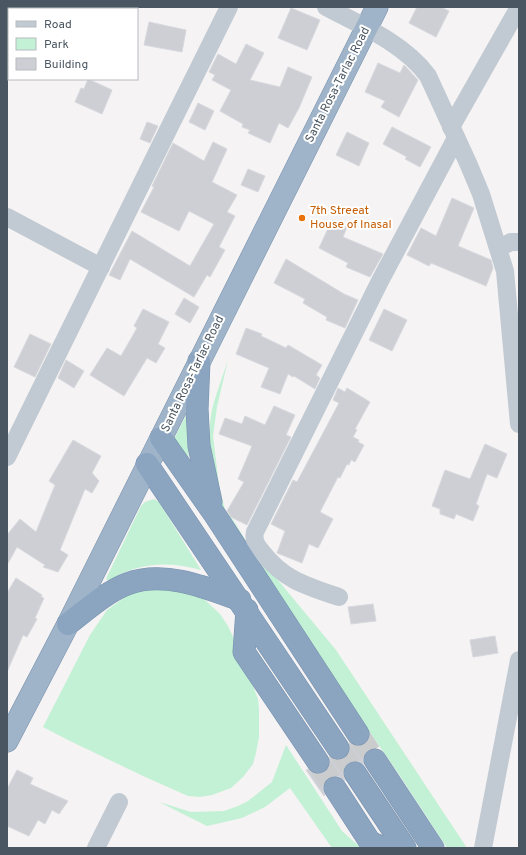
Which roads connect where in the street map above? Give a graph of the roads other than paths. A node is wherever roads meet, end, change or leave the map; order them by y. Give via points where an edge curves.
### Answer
1 (229, 7) edge
2 (326, 7) edge
3 (377, 7) edge
4 (519, 7) edge
5 (367, 28) junction
6 (453, 132) junction
7 (7, 217) edge
8 (519, 242) edge
9 (499, 248) junction
10 (101, 267) junction
11 (512, 275) edge
12 (199, 361) junction
13 (519, 424) edge
14 (161, 438) junction
15 (7, 457) edge
16 (147, 464) junction
17 (215, 515) junction
18 (338, 597) dead end
19 (243, 605) junction
20 (68, 624) junction
21 (519, 660) edge
22 (358, 734) tunnel mouth
23 (7, 741) edge
24 (338, 748) tunnel mouth
25 (375, 760) tunnel mouth
26 (318, 762) tunnel mouth
27 (355, 773) tunnel mouth
28 (335, 788) tunnel mouth
29 (119, 802) dead end
30 (96, 848) edge
31 (383, 848) edge
32 (405, 848) edge
33 (433, 848) edge
34 (483, 848) edge

1 - 10 street
2 - 5 street
3 - 5 highway, Santa Rosa-Tarlac Road
4 - 6 street
5 - 6 street via 400,48 420,65 428,76
5 - 12 highway, Santa Rosa-Tarlac Road
6 - 9 street via 481,194
6 - 18 street via 255,532 257,545 282,574
7 - 10 street
8 - 9 street via 511,242
9 - 11 street
10 - 15 street
11 - 13 street
12 - 14 highway, Santa Rosa-Tarlac Road
12 - 17 highway via 199,446
14 - 16 highway, Santa Rosa-Tarlac Road
14 - 17 highway
16 - 19 highway
16 - 20 highway, Santa Rosa-Tarlac Road
17 - 22 highway
19 - 20 highway via 200,586 172,580 145,579 126,584
19 - 24 highway
19 - 26 highway via 244,652
20 - 23 highway, Santa Rosa-Tarlac Road
21 - 34 street
25 - 33 highway
27 - 32 highway
28 - 31 highway via 370,842
29 - 30 street

